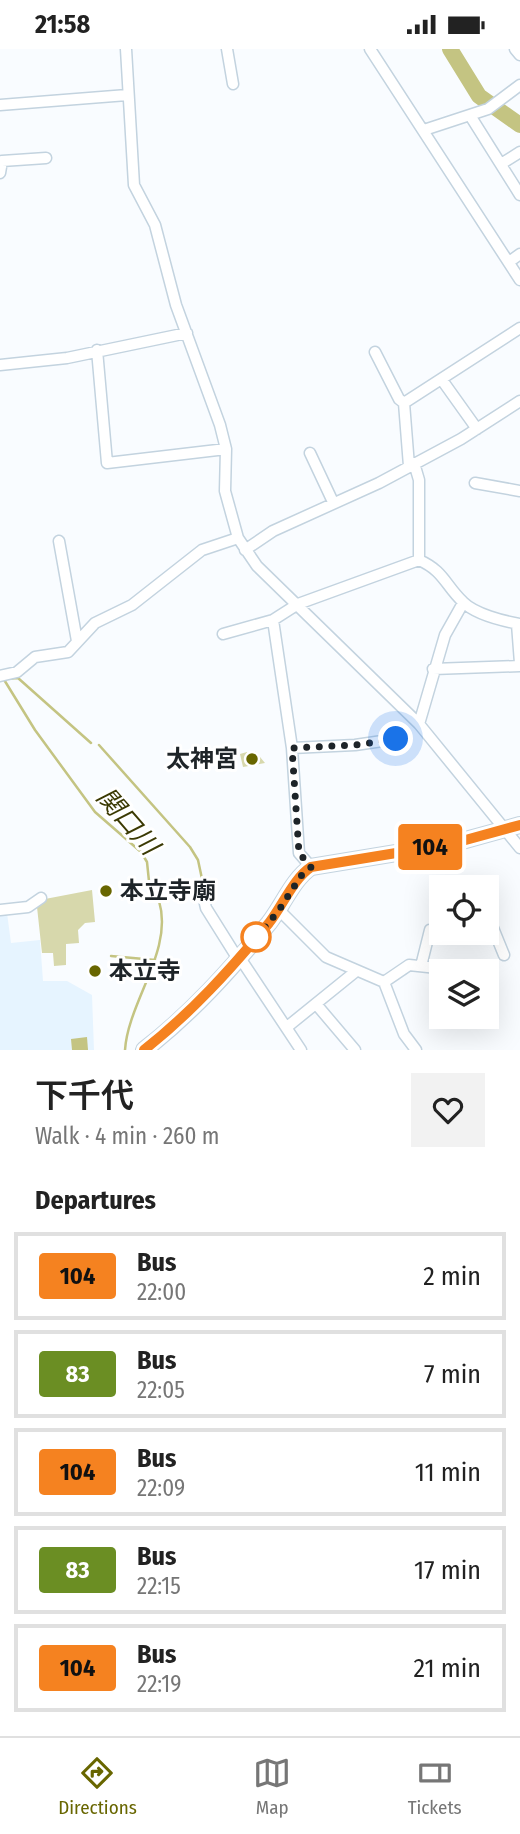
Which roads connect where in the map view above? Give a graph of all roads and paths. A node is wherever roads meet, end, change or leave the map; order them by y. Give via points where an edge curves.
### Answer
1 (126, 49) edge
2 (227, 49) edge
3 (370, 49) edge
4 (515, 49) edge
5 (520, 55) edge
6 (233, 84) dead end
7 (520, 85) edge
8 (127, 95) junction
9 (0, 105) edge
10 (471, 117) junction
11 (424, 130) junction
12 (520, 152) edge
13 (46, 157) dead end
14 (501, 164) junction
15 (0, 173) edge
16 (520, 195) edge
17 (520, 254) edge
18 (509, 262) junction
19 (520, 280) edge
20 (520, 328) edge
21 (187, 333) junction
22 (97, 350) junction
23 (375, 352) dead end
24 (0, 365) edge
25 (442, 380) junction
26 (520, 401) edge
27 (404, 403) junction
28 (477, 429) junction
29 (226, 449) junction
30 (310, 453) dead end
31 (412, 464) junction
32 (475, 483) dead end
33 (520, 491) edge
34 (333, 502) junction
35 (238, 538) junction
36 (59, 541) dead end
37 (245, 550) junction
38 (419, 560) junction
39 (463, 603) junction
40 (298, 604) junction
41 (273, 620) junction
42 (518, 624) edge
43 (223, 634) dead end
44 (77, 641) junction
45 (0, 663) edge
46 (520, 665) edge
47 (433, 669) junction
48 (3, 675) edge
49 (419, 724) junction
50 (396, 739) dead end
51 (292, 748) junction
52 (520, 825) edge
53 (505, 831) junction
54 (520, 848) edge
55 (311, 867) junction
56 (203, 895) dead end
57 (41, 898) dead end
58 (0, 909) edge
59 (279, 910) junction
60 (429, 934) edge
61 (499, 943) edge
62 (504, 955) dead end
63 (239, 958) junction
64 (421, 966) junction
65 (429, 967) edge
66 (355, 972) junction
67 (384, 982) junction
68 (316, 1004) junction
69 (287, 1027) junction
70 (412, 1049) edge
71 (144, 1050) edge
72 (301, 1050) edge
73 (355, 1050) edge

1 - 8 street
2 - 6 street
3 - 11 street
4 - 5 street
7 - 10 street
8 - 9 street
8 - 21 street via 134,185 155,225
10 - 11 street
10 - 14 street
11 - 18 street
12 - 14 street
13 - 15 street via 2,161
14 - 16 street
17 - 18 street
18 - 19 street
20 - 25 street
21 - 22 street
21 - 29 street
22 - 24 street
22 - 29 street via 107,463
23 - 27 street
25 - 27 street
25 - 28 street
26 - 28 street
27 - 31 street
28 - 31 street
29 - 35 street via 225,491
30 - 34 street
31 - 34 street
31 - 38 street via 419,480
32 - 33 street
34 - 37 street
35 - 37 street
35 - 44 street via 202,550 132,605 95,623
36 - 44 street
37 - 40 street
38 - 39 street via 435,567
38 - 40 street
39 - 42 street
39 - 47 street
40 - 41 street
40 - 49 street
41 - 43 street
41 - 51 street
42 - 46 street
44 - 48 street via 68,652 35,657 17,672
45 - 48 street
46 - 47 street
47 - 49 street
49 - 53 street
50 - 51 street
51 - 55 street via 299,853
52 - 53 main road
53 - 54 street
53 - 55 main road
55 - 59 main road
56 - 63 street via 206,908
57 - 58 street via 28,907
59 - 63 main road
59 - 66 street via 326,957
60 - 64 street
61 - 62 street
63 - 69 street
63 - 71 main road via 210,993
64 - 65 street
64 - 67 street via 409,965
66 - 67 street
66 - 68 street
67 - 70 street
68 - 69 street
68 - 73 street
69 - 72 street

